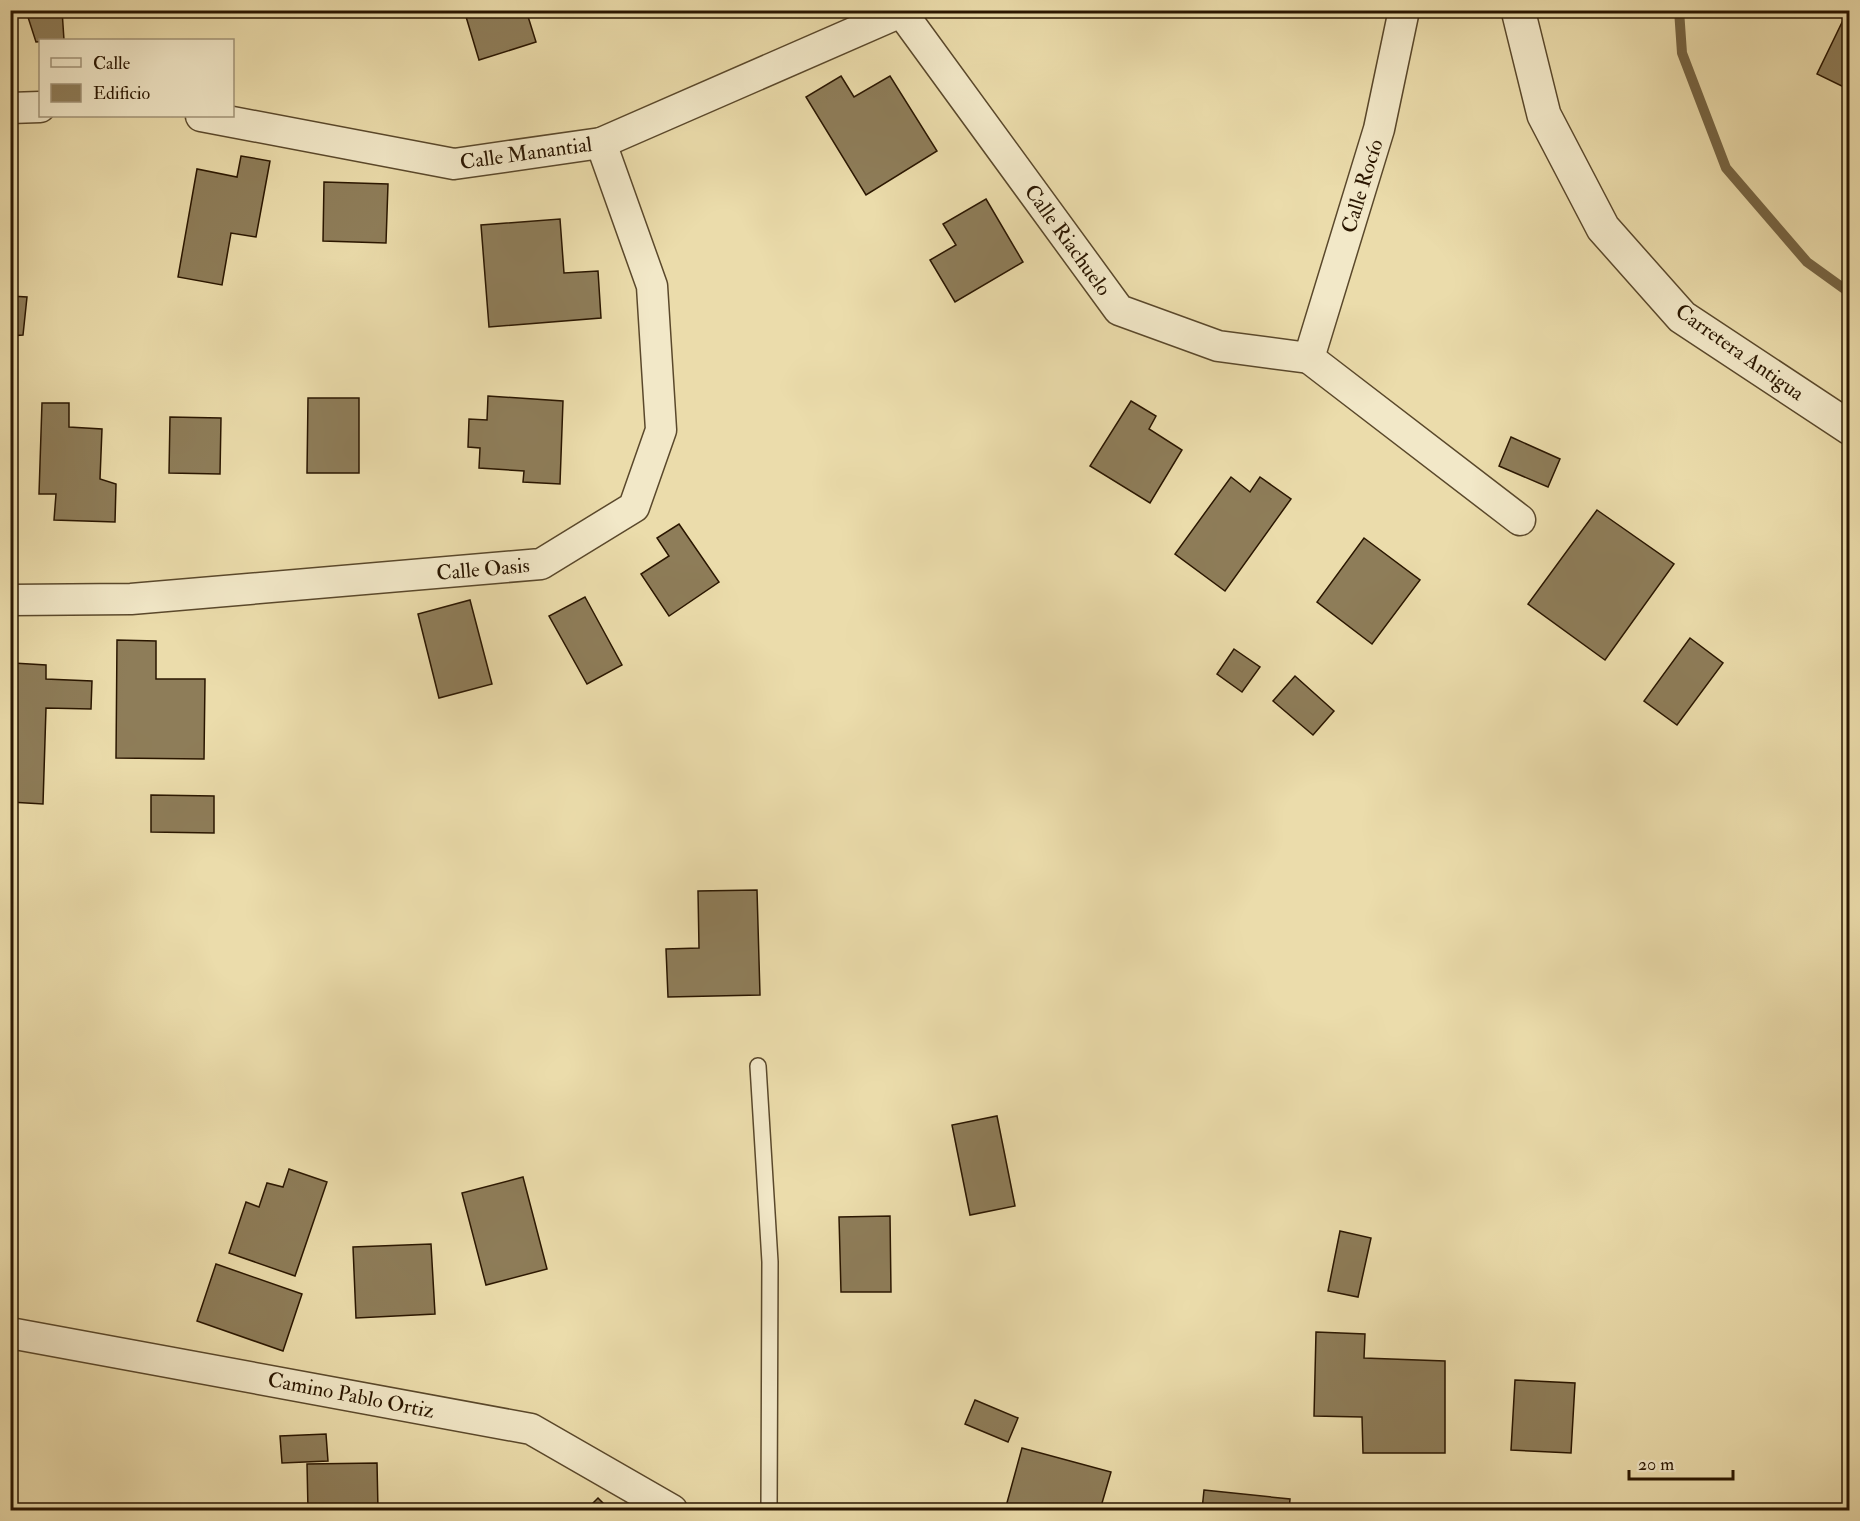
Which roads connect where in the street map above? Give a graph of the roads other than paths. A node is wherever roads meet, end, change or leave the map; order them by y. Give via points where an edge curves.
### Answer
1 (1404, 10) edge
2 (1518, 10) edge
3 (900, 11) edge
4 (39, 106) edge
5 (10, 108) edge
6 (206, 117) edge
7 (601, 143) junction
8 (1309, 358) junction
9 (1850, 428) edge
10 (1520, 520) dead end
11 (10, 600) edge
12 (758, 1066) dead end
13 (10, 1333) edge
14 (672, 1510) edge
15 (769, 1510) edge

1 - 8 street, Calle Rocío via 1379,129
2 - 9 street, Carretera Antigua via 1544,116 1603,228 1682,317
3 - 7 street, Calle Manantial
3 - 8 street, Calle Riachuelo via 1119,310 1218,346
4 - 5 street
6 - 7 street, Calle Manantial via 454,164
7 - 11 street, Calle Oasis via 652,286 661,430 634,507 541,564 131,599
8 - 10 street
12 - 15 lane via 770,1262
13 - 14 street, Camino Pablo Ortiz via 531,1428

